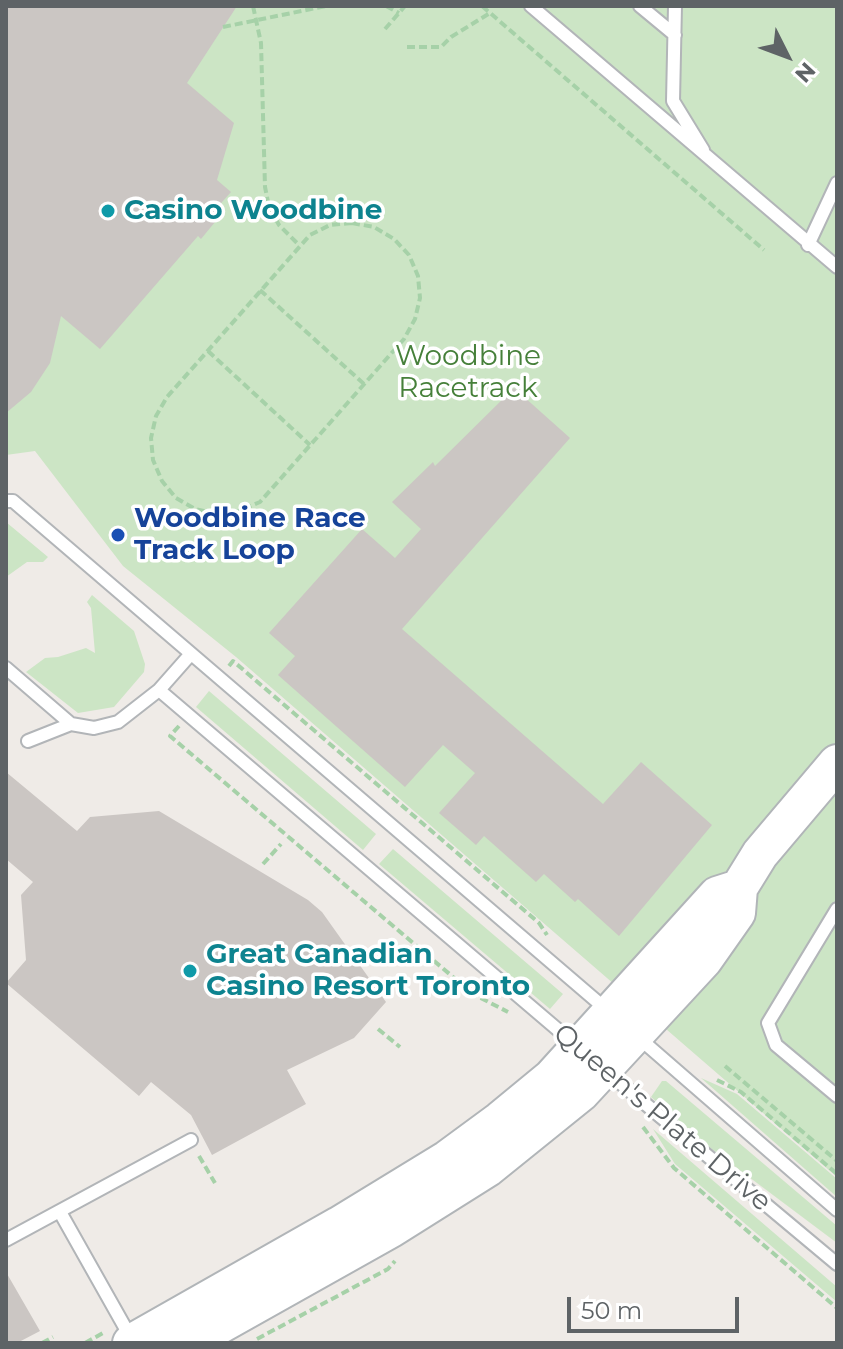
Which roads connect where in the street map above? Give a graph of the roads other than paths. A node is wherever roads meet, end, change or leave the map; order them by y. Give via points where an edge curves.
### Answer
1 (531, 6) edge
2 (640, 6) edge
3 (675, 6) edge
4 (675, 35) junction
5 (709, 160) junction
6 (837, 183) edge
7 (808, 245) junction
8 (837, 267) edge
9 (6, 501) edge
10 (189, 656) junction
11 (6, 668) edge
12 (159, 690) junction
13 (71, 724) junction
14 (28, 741) dead end
15 (837, 763) edge
16 (837, 909) edge
17 (623, 1024) junction
18 (591, 1058) junction
19 (837, 1096) edge
20 (191, 1140) dead end
21 (837, 1210) edge
22 (60, 1212) junction
23 (6, 1240) edge
24 (837, 1264) edge
25 (133, 1343) edge
26 (188, 1343) edge

1 - 5 lane
2 - 4 lane
3 - 4 lane
4 - 5 lane via 673,101
5 - 7 lane
6 - 7 lane
7 - 8 lane
9 - 10 lane, Queen's Plate Drive via 13,501
10 - 12 lane
10 - 17 lane, Queen's Plate Drive
11 - 13 lane
12 - 13 lane via 118,722 94,728
12 - 18 lane, Queen's Plate Drive
13 - 14 lane
15 - 17 street via 760,854 739,888 717,895
16 - 19 lane via 768,1023 776,1045
17 - 18 street
17 - 21 lane, Queen's Plate Drive
18 - 24 lane, Queen's Plate Drive
18 - 25 street via 547,1081 447,1159
18 - 26 street via 581,1093 488,1168
20 - 22 lane
22 - 23 lane
22 - 25 lane

